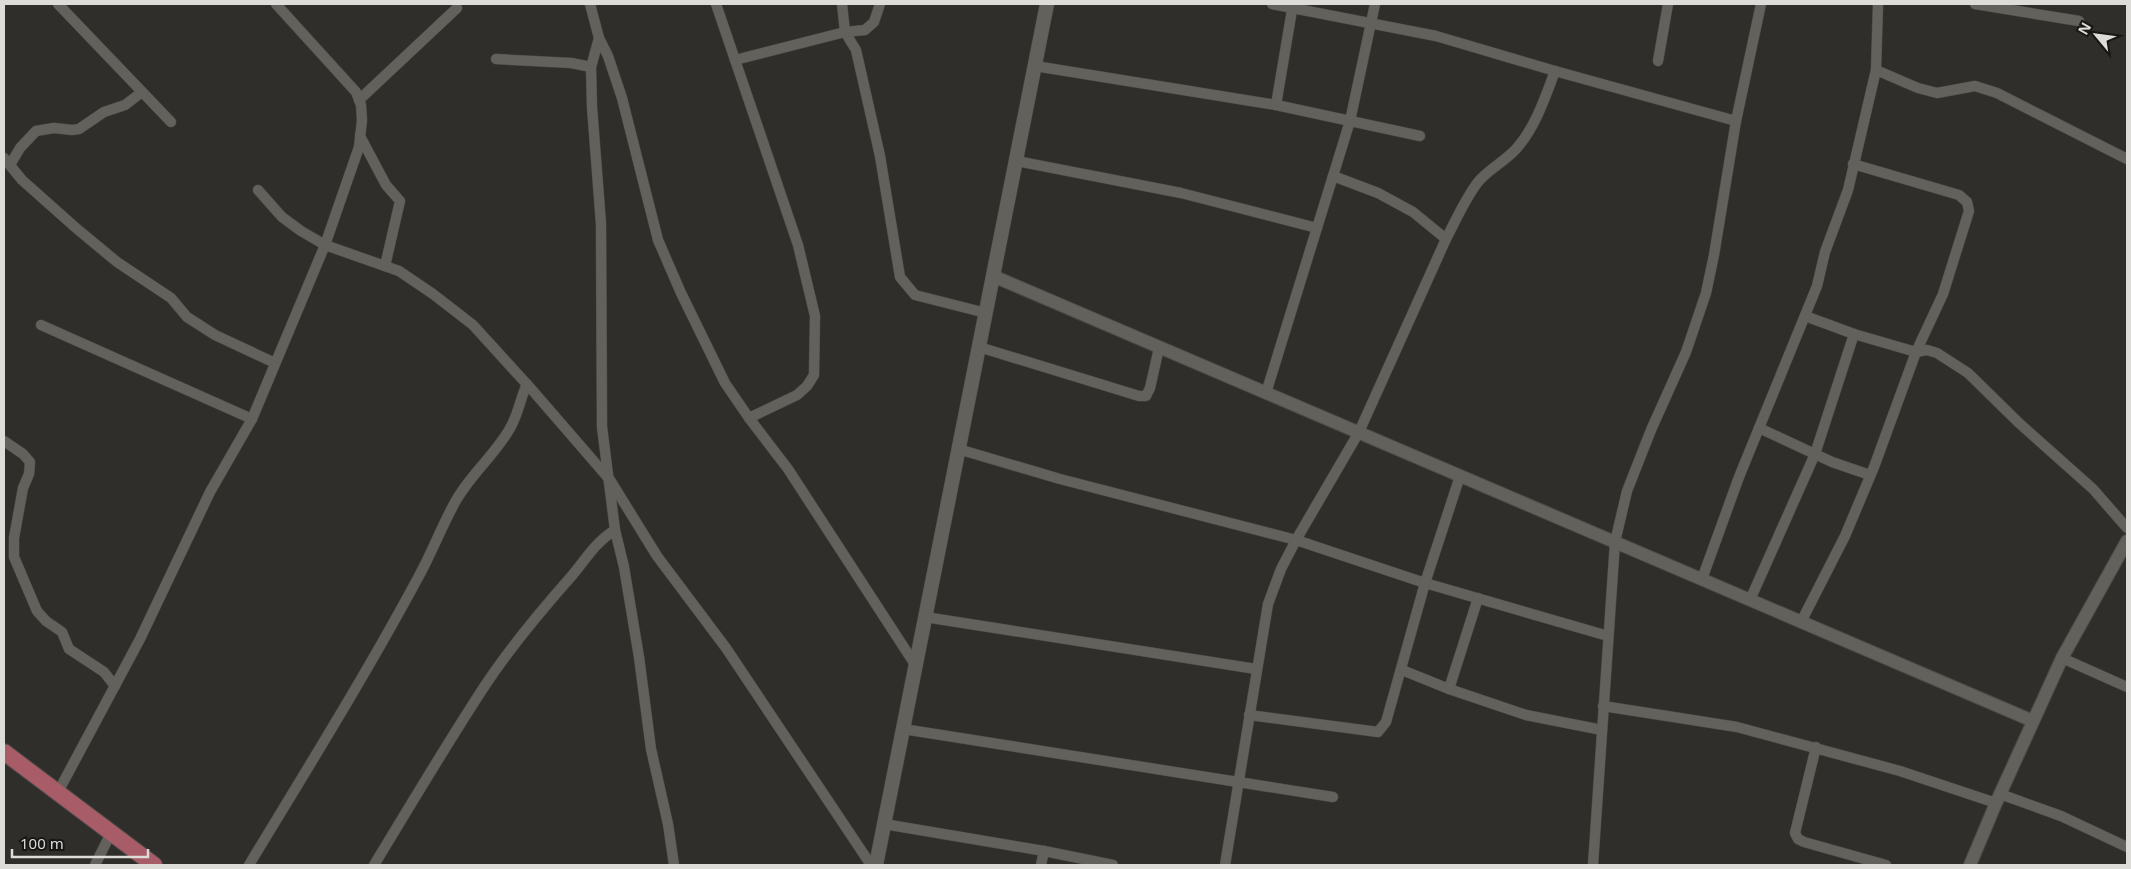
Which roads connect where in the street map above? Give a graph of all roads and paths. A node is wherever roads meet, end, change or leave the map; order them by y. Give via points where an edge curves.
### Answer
1 (58, 4) edge
2 (276, 4) edge
3 (590, 4) edge
4 (716, 4) edge
5 (842, 4) edge
6 (880, 4) edge
7 (1047, 4) edge
8 (1272, 4) edge
9 (1375, 4) edge
10 (1668, 4) edge
11 (1761, 4) edge
12 (1878, 4) edge
13 (1975, 4) edge
14 (1293, 6) edge
15 (457, 8) dead end
16 (2079, 21) dead end
17 (1372, 22) junction
18 (845, 32) junction
19 (598, 38) junction
20 (496, 60) dead end
21 (735, 60) junction
22 (1658, 61) dead end
23 (1035, 66) junction
24 (592, 67) junction
25 (1876, 70) junction
26 (1555, 71) junction
27 (142, 92) junction
28 (359, 100) junction
29 (1276, 105) junction
30 (1350, 121) junction
31 (1736, 121) junction
32 (171, 122) dead end
33 (360, 136) junction
34 (1420, 136) dead end
35 (2127, 159) edge
36 (7, 161) edge
37 (1016, 161) junction
38 (1854, 164) junction
39 (1333, 176) junction
40 (258, 190) dead end
41 (1317, 228) junction
42 (1446, 238) junction
43 (324, 245) junction
44 (385, 266) junction
45 (993, 276) junction
46 (986, 313) junction
47 (1805, 316) junction
48 (41, 325) dead end
49 (1854, 334) junction
50 (978, 347) junction
51 (1159, 348) junction
52 (1916, 352) junction
53 (276, 363) junction
54 (527, 384) junction
55 (1266, 393) junction
56 (749, 418) junction
57 (252, 419) junction
58 (1759, 428) junction
59 (1359, 432) junction
60 (4, 441) edge
61 (958, 449) junction
62 (1815, 454) junction
63 (1870, 475) junction
64 (1460, 476) junction
65 (610, 480) junction
66 (2127, 528) edge
67 (615, 530) junction
68 (1296, 540) junction
69 (2127, 540) edge
70 (1615, 542) junction
71 (1702, 579) junction
72 (1425, 583) junction
73 (1478, 598) junction
74 (1750, 600) junction
75 (925, 617) junction
76 (1801, 622) junction
77 (1608, 636) junction
78 (2062, 658) junction
79 (916, 666) junction
80 (1256, 669) junction
81 (1402, 670) junction
82 (114, 686) junction
83 (2127, 687) edge
84 (1449, 689) junction
85 (1604, 706) junction
86 (1249, 715) junction
87 (2033, 721) junction
88 (903, 729) junction
89 (1602, 730) junction
90 (1816, 747) junction
91 (4, 752) edge
92 (1240, 783) junction
93 (58, 792) junction
94 (1332, 797) dead end
95 (1998, 799) junction
96 (884, 824) junction
97 (111, 833) junction
98 (2127, 847) edge
99 (1044, 851) junction
100 (95, 865) edge
101 (154, 865) edge
102 (249, 865) edge
103 (374, 865) edge
104 (674, 865) edge
105 (871, 865) edge
106 (876, 865) edge
107 (1041, 865) edge
108 (1112, 865) edge
109 (1225, 865) edge
110 (1593, 865) edge
111 (1886, 865) edge
112 (1970, 865) edge

1 - 27 street
2 - 28 street via 356,92
3 - 19 street
4 - 21 street
5 - 18 street
6 - 18 street via 874,22 865,30
7 - 23 main road
8 - 14 street
9 - 17 street
10 - 22 street
11 - 31 street
12 - 25 street
13 - 16 street
14 - 17 street
14 - 29 street
15 - 28 street
17 - 26 street via 1436,36
17 - 30 street
18 - 21 street
18 - 46 street via 856,50 880,156 900,277 914,295
19 - 24 street
19 - 56 street via 608,56 622,98 658,240 725,383
20 - 24 street via 572,63
21 - 56 street via 798,245 815,316 814,375 807,386 797,395
23 - 29 street
23 - 37 main road
24 - 65 street via 601,224 602,427
25 - 35 street via 1937,93 1975,86 1997,93
25 - 38 street
26 - 31 street
26 - 42 street via 1541,109 1526,135 1515,150 1477,184
27 - 32 street
27 - 36 street via 79,129 36,131
28 - 33 street
29 - 30 street
30 - 34 street
30 - 39 street
31 - 70 street via 1706,293 1686,352 1650,430 1627,491
33 - 43 street
33 - 44 street via 386,185 400,201
36 - 53 street via 22,180 110,256 171,298 187,317 215,335
37 - 41 street via 1181,193
37 - 45 main road
38 - 47 street
38 - 52 street via 1959,195 1967,202 1968,211 1942,294
39 - 41 street
39 - 42 street via 1378,193 1413,212
40 - 43 street via 282,217
41 - 55 street
42 - 59 street
43 - 44 street
43 - 53 street
44 - 54 street via 405,275 473,325
45 - 46 main road
45 - 51 street
46 - 50 main road
47 - 49 street
47 - 58 street
48 - 57 street
49 - 52 street
49 - 62 street
50 - 51 street via 1139,396 1146,396 1150,388
50 - 61 main road
51 - 55 street
52 - 63 street
52 - 66 street via 1927,350 1937,353 1968,373 2093,489
53 - 57 street
54 - 65 street
54 - 102 street via 510,429 461,490 421,572 380,645
55 - 59 street
56 - 79 street via 788,468
57 - 82 street via 210,492
58 - 62 street
58 - 71 street
59 - 64 street
59 - 68 street
60 - 82 street via 30,462 14,538 14,557 37,611 62,632 69,649 104,672
61 - 68 street
61 - 75 main road
62 - 63 street
62 - 74 street
63 - 76 street via 1845,536
64 - 70 street
64 - 72 street
65 - 67 street
65 - 105 street via 657,556 726,648
67 - 103 street via 592,549 485,686
67 - 104 street via 639,658 651,749
68 - 72 street
68 - 80 street via 1268,604
69 - 78 street
70 - 71 street
70 - 77 street
71 - 74 street
72 - 73 street
72 - 81 street
73 - 77 street
73 - 84 street
74 - 76 street
75 - 79 main road
75 - 80 street
76 - 87 street
77 - 85 street
78 - 83 street
78 - 87 street
79 - 88 main road
80 - 86 street
81 - 84 street
81 - 86 street via 1386,722 1378,732
82 - 93 street
84 - 89 street via 1526,715
85 - 89 street
85 - 90 street via 1737,727
86 - 92 street
87 - 95 street
88 - 92 street
88 - 96 main road
89 - 110 street
90 - 95 street
90 - 111 street via 1795,833 1798,839
91 - 93 main road
92 - 94 street
92 - 109 street
93 - 97 main road
95 - 98 street via 2061,816
95 - 112 street
96 - 99 street
96 - 106 main road
97 - 100 street
97 - 101 main road
99 - 107 street
99 - 108 street

